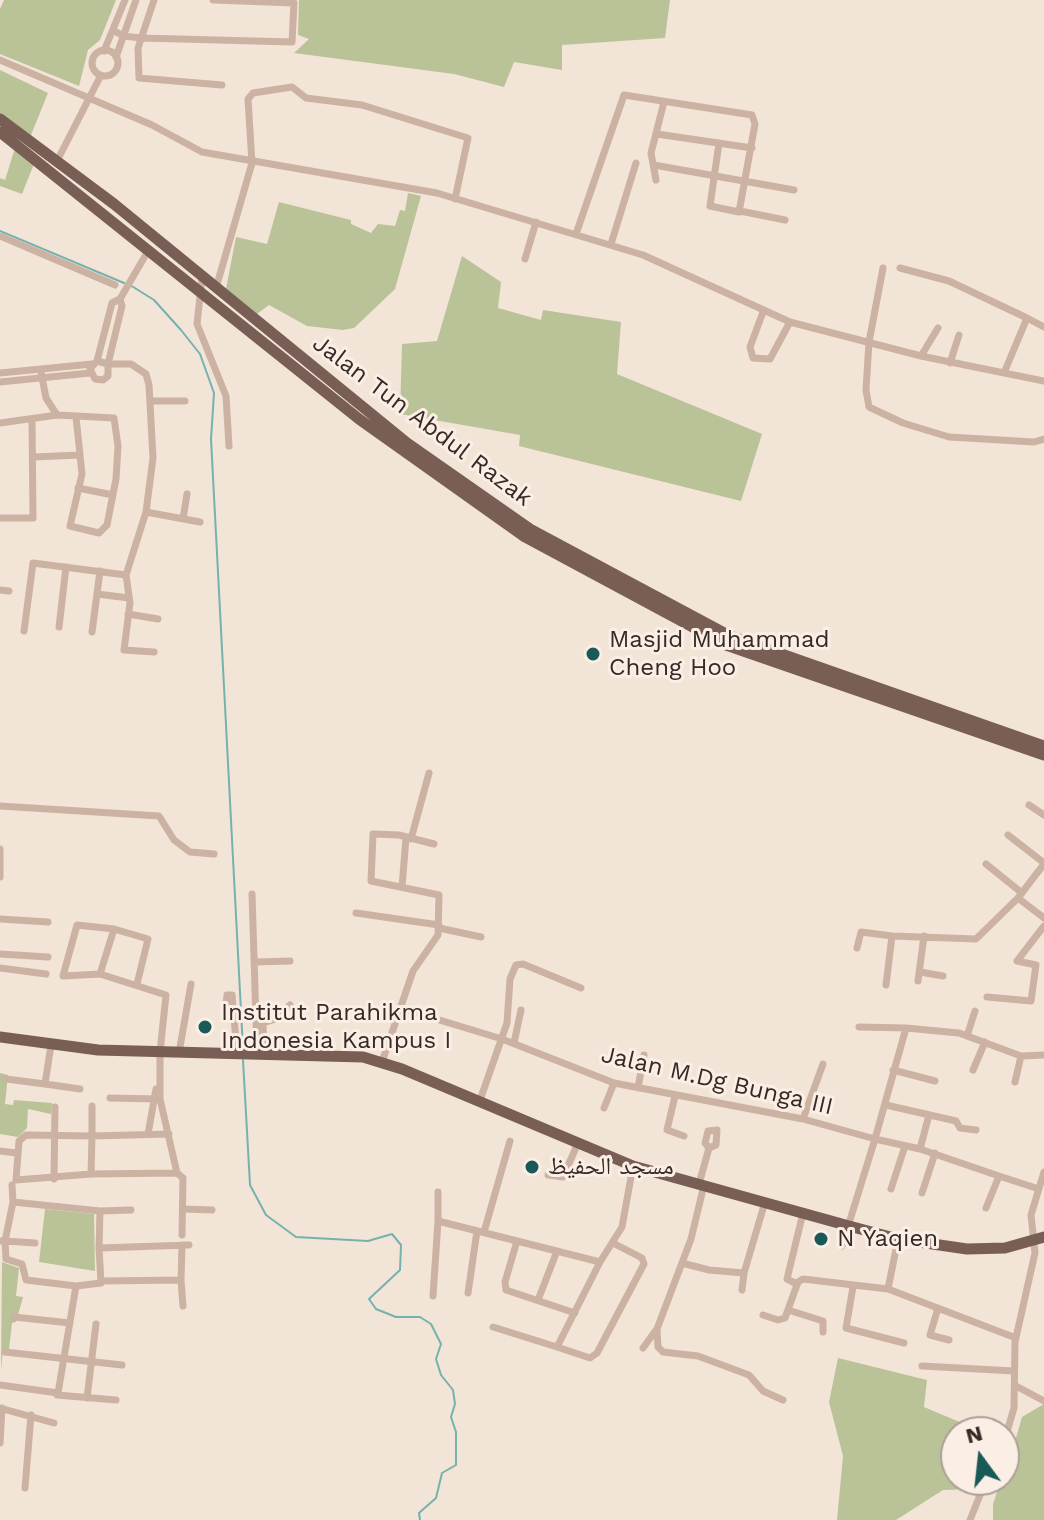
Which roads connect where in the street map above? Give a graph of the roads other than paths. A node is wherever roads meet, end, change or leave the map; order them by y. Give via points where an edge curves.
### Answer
1 (125, 0) edge
2 (136, 0) edge
3 (154, 0) edge
4 (213, 0) edge
5 (294, 2) edge
6 (113, 30) junction
7 (123, 36) junction
8 (141, 38) junction
9 (104, 51) junction
10 (116, 57) junction
11 (0, 60) edge
12 (101, 75) junction
13 (222, 85) dead end
14 (89, 98) junction
15 (664, 102) junction
16 (0, 119) edge
17 (0, 132) edge
18 (657, 134) junction
19 (719, 143) junction
20 (752, 148) junction
21 (57, 161) junction
22 (252, 163) junction
23 (636, 163) dead end
24 (654, 165) junction
25 (714, 175) junction
26 (656, 180) dead end
27 (746, 181) junction
28 (794, 190) dead end
29 (455, 199) junction
30 (740, 211) junction
31 (785, 220) dead end
32 (536, 222) junction
33 (576, 234) junction
34 (0, 236) edge
35 (611, 244) junction
36 (148, 251) junction
37 (525, 259) dead end
38 (883, 268) dead end
39 (900, 268) dead end
40 (202, 278) junction
41 (115, 285) dead end
42 (215, 290) junction
43 (200, 293) junction
44 (122, 296) junction
45 (763, 312) junction
46 (1027, 318) junction
47 (790, 322) junction
48 (1044, 327) edge
49 (938, 328) dead end
50 (105, 329) junction
51 (115, 332) junction
52 (959, 335) dead end
53 (102, 341) junction
54 (869, 342) junction
55 (111, 343) junction
56 (921, 356) junction
57 (950, 363) junction
58 (108, 364) junction
59 (93, 366) junction
60 (0, 373) edge
61 (41, 373) junction
62 (1004, 373) junction
63 (1044, 381) edge
64 (0, 382) edge
65 (46, 398) junction
66 (151, 401) junction
67 (185, 401) dead end
68 (57, 415) junction
69 (76, 417) junction
70 (35, 419) junction
71 (0, 423) edge
72 (1044, 439) edge
73 (229, 446) dead end
74 (80, 455) junction
75 (33, 457) junction
76 (78, 488) junction
77 (187, 494) dead end
78 (113, 495) junction
79 (146, 512) junction
80 (0, 518) edge
81 (183, 519) junction
82 (200, 522) dead end
83 (527, 533) junction
84 (66, 567) junction
85 (100, 571) junction
86 (126, 575) junction
87 (97, 594) junction
88 (129, 598) junction
89 (128, 614) junction
90 (158, 619) dead end
91 (59, 627) dead end
92 (24, 631) dead end
93 (92, 632) dead end
94 (154, 652) dead end
95 (1004, 738) junction
96 (1044, 746) edge
97 (1044, 755) edge
98 (429, 773) dead end
99 (1029, 805) dead end
100 (0, 806) edge
101 (1044, 815) edge
102 (1008, 835) dead end
103 (409, 838) junction
104 (434, 844) dead end
105 (0, 849) edge
106 (214, 854) dead end
107 (986, 864) dead end
108 (1043, 867) edge
109 (0, 877) edge
110 (402, 887) junction
111 (252, 894) dead end
112 (1020, 895) junction
113 (356, 913) dead end
114 (1044, 918) edge
115 (0, 919) edge
116 (48, 922) dead end
117 (1044, 926) edge
118 (439, 927) junction
119 (114, 929) junction
120 (892, 936) junction
121 (924, 936) junction
122 (481, 937) dead end
123 (857, 948) dead end
124 (1026, 950) junction
125 (0, 954) edge
126 (48, 957) dead end
127 (290, 961) dead end
128 (255, 962) junction
129 (1036, 965) junction
130 (0, 968) edge
131 (46, 974) dead end
132 (100, 974) junction
133 (943, 976) dead end
134 (137, 984) junction
135 (191, 984) dead end
136 (886, 985) dead end
137 (581, 988) dead end
138 (987, 997) dead end
139 (290, 1005) dead end
140 (400, 1008) junction
141 (521, 1010) dead end
142 (975, 1011) dead end
143 (234, 1021) dead end
144 (859, 1027) dead end
145 (906, 1028) junction
146 (967, 1036) junction
147 (0, 1037) edge
148 (502, 1039) junction
149 (985, 1042) junction
150 (514, 1043) junction
151 (51, 1045) junction
152 (160, 1052) junction
153 (238, 1052) junction
154 (179, 1053) junction
155 (258, 1053) junction
156 (644, 1055) dead end
157 (1044, 1055) edge
158 (1021, 1056) junction
159 (382, 1062) junction
160 (823, 1064) dead end
161 (893, 1070) junction
162 (973, 1070) dead end
163 (6, 1079) dead end
164 (935, 1081) dead end
165 (1015, 1082) dead end
166 (614, 1083) junction
167 (45, 1084) junction
168 (638, 1088) junction
169 (80, 1089) dead end
170 (675, 1096) junction
171 (110, 1098) dead end
172 (158, 1099) junction
173 (479, 1103) junction
174 (886, 1105) junction
175 (92, 1106) dead end
176 (55, 1107) dead end
177 (604, 1108) dead end
178 (929, 1115) junction
179 (803, 1119) junction
180 (976, 1130) dead end
181 (148, 1134) junction
182 (169, 1134) junction
183 (55, 1135) junction
184 (92, 1136) junction
185 (684, 1136) dead end
186 (875, 1139) junction
187 (510, 1141) dead end
188 (578, 1143) junction
189 (905, 1146) junction
190 (709, 1148) dead end
191 (920, 1149) junction
192 (0, 1151) edge
193 (16, 1153) junction
194 (935, 1153) junction
195 (633, 1166) junction
196 (1044, 1172) edge
197 (177, 1173) junction
198 (91, 1174) junction
199 (548, 1175) dead end
200 (999, 1176) junction
201 (54, 1179) junction
202 (12, 1185) dead end
203 (702, 1185) junction
204 (891, 1189) dead end
205 (1039, 1189) junction
206 (438, 1192) dead end
207 (922, 1193) dead end
208 (13, 1202) junction
209 (765, 1202) junction
210 (986, 1208) dead end
211 (183, 1209) junction
212 (131, 1210) dead end
213 (212, 1210) dead end
214 (100, 1211) junction
215 (803, 1213) junction
216 (438, 1221) junction
217 (849, 1226) junction
218 (480, 1231) junction
219 (182, 1235) dead end
220 (898, 1239) junction
221 (1039, 1239) edge
222 (3, 1241) edge
223 (517, 1241) junction
224 (35, 1243) dead end
225 (613, 1243) junction
226 (842, 1246) dead end
227 (99, 1248) junction
228 (557, 1251) junction
229 (600, 1262) junction
230 (682, 1263) junction
231 (744, 1273) junction
232 (181, 1280) junction
233 (101, 1281) junction
234 (797, 1284) junction
235 (76, 1286) junction
236 (853, 1287) junction
237 (888, 1289) junction
238 (742, 1290) dead end
239 (468, 1293) dead end
240 (433, 1296) dead end
241 (538, 1300) junction
242 (183, 1306) dead end
243 (938, 1308) junction
244 (788, 1310) junction
245 (575, 1313) junction
246 (763, 1315) dead end
247 (14, 1317) dead end
248 (70, 1323) junction
249 (96, 1324) dead end
250 (493, 1327) dead end
251 (657, 1329) junction
252 (823, 1332) dead end
253 (1016, 1338) junction
254 (949, 1340) dead end
255 (904, 1343) dead end
256 (557, 1347) junction
257 (643, 1348) dead end
258 (5, 1352) dead end
259 (63, 1359) junction
260 (91, 1362) junction
261 (122, 1365) dead end
262 (922, 1366) dead end
263 (1014, 1371) junction
264 (0, 1385) edge
265 (1016, 1386) junction
266 (57, 1395) junction
267 (87, 1398) junction
268 (116, 1400) dead end
269 (783, 1400) dead end
270 (1044, 1401) edge
271 (1, 1408) edge
272 (31, 1415) junction
273 (1013, 1416) edge
274 (54, 1423) dead end
275 (0, 1443) edge
276 (25, 1488) dead end
277 (980, 1496) edge
278 (970, 1520) edge

1 - 6 street
2 - 7 street
3 - 8 street
4 - 5 street
5 - 8 street via 290,43
6 - 7 street
6 - 9 street
7 - 8 street
7 - 10 street
8 - 13 street via 141,79
9 - 10 street
9 - 12 street via 92,60
10 - 12 street via 115,71
11 - 14 street
12 - 14 street
14 - 21 street
14 - 22 street via 202,152
15 - 18 street
15 - 20 street via 752,115
15 - 33 street via 622,98
16 - 21 main road, Jalan Tun Abdul Razak
17 - 36 main road, Jalan Tun Abdul Razak
18 - 19 street
18 - 24 street via 651,153
19 - 20 street
19 - 25 street
20 - 27 street
21 - 40 main road, Jalan Tun Abdul Razak
22 - 29 street
22 - 29 street via 249,97 292,87 306,98 362,105 468,138
22 - 42 street
23 - 35 street
24 - 25 street
24 - 26 street
25 - 27 street
25 - 30 street via 710,206
27 - 28 street
27 - 30 street
29 - 32 street
30 - 31 street
32 - 33 street
32 - 37 street
33 - 35 street
34 - 41 street
35 - 45 street via 688,273
36 - 43 main road, Jalan Tun Abdul Razak
36 - 44 street
38 - 54 street
39 - 46 street via 949,281
40 - 42 main road, Jalan Tun Abdul Razak
40 - 43 street
42 - 83 main road, Jalan Tun Abdul Razak
43 - 73 street via 197,324 226,396
43 - 83 main road, Jalan Tun Abdul Razak via 402,452
44 - 50 street via 112,303
44 - 51 street
45 - 47 street
45 - 47 street via 750,347 753,358 770,359
46 - 48 street
46 - 62 street
47 - 54 street
49 - 56 street
50 - 51 street
50 - 53 street
51 - 55 street
52 - 57 street
53 - 55 street
53 - 59 street
54 - 56 street
54 - 72 street via 866,390 872,409 949,437
55 - 58 street
56 - 57 street
57 - 62 street
58 - 59 street
58 - 59 street via 103,380 95,379
58 - 66 street via 141,369
59 - 61 street
60 - 61 street
61 - 64 street
61 - 65 street
62 - 63 street
65 - 68 street
65 - 70 street
66 - 67 street
66 - 79 street via 153,458
68 - 69 street
68 - 70 street
69 - 74 street
69 - 78 street via 114,418 118,457
70 - 71 street
70 - 75 street
74 - 75 street
74 - 76 street
75 - 80 street via 32,520
76 - 78 street
76 - 78 street via 70,526 93,533 106,528
77 - 81 street
79 - 81 street
79 - 86 street
81 - 82 street
83 - 95 main road, Jalan Tun Abdul Razak via 726,645
84 - 85 street
84 - 91 street
84 - 92 street via 33,563
85 - 86 street
85 - 87 street
86 - 88 street
87 - 88 street
87 - 93 street
88 - 89 street
89 - 90 street
89 - 94 street via 124,650
95 - 96 main road, Jalan Tun Abdul Razak
95 - 97 main road, Jalan Tun Abdul Razak
98 - 103 street
99 - 101 street
100 - 106 street via 159,816 174,840 190,852
102 - 108 street
103 - 104 street
103 - 110 street
103 - 110 street via 374,833 371,881
105 - 109 street
107 - 112 street
108 - 112 street
110 - 118 street via 437,893
111 - 128 street
112 - 114 street
112 - 121 street via 976,939
113 - 118 street
115 - 116 street
117 - 124 street
118 - 122 street
118 - 140 street via 433,946 413,971
119 - 132 street
119 - 132 street via 80,924 75,928 63,976
119 - 134 street via 149,940
120 - 121 street
120 - 123 street via 861,932
120 - 136 street
121 - 133 street via 919,976
124 - 129 street
124 - 129 street via 1018,963
125 - 126 street
127 - 128 street
128 - 155 street
129 - 138 street via 1030,1002
130 - 131 street
132 - 134 street
134 - 152 street via 166,995
135 - 154 street
137 - 148 street via 516,965
139 - 155 street via 263,1023
140 - 148 street, Jalan M.Dg Bunga III
140 - 159 street
141 - 150 street
142 - 146 street
143 - 153 street
144 - 145 street
145 - 146 street
145 - 161 street
146 - 149 street
147 - 151 main road
148 - 150 street, Jalan M.Dg Bunga III
148 - 173 street
149 - 158 street
149 - 162 street
150 - 166 street, Jalan M.Dg Bunga III
151 - 152 main road
151 - 167 street
152 - 154 main road
152 - 172 street
153 - 154 main road
153 - 155 main road
155 - 159 main road via 349,1055
156 - 168 street
157 - 158 street
158 - 165 street
159 - 173 main road
160 - 179 street
161 - 164 street
161 - 174 street
163 - 167 street
166 - 168 street, Jalan M.Dg Bunga III
166 - 177 street
167 - 169 street
168 - 170 street, Jalan M.Dg Bunga III
170 - 179 street, Jalan M.Dg Bunga III
170 - 185 street via 667,1130
171 - 172 street
172 - 181 street
172 - 182 street
173 - 188 main road
174 - 178 street
174 - 186 street
175 - 184 street
176 - 183 street
178 - 180 street
178 - 191 street
179 - 186 street, Jalan M.Dg Bunga III
181 - 182 street
181 - 184 street
182 - 197 street
183 - 184 street
183 - 193 street via 26,1135
183 - 201 street
184 - 198 street
186 - 189 street, Jalan M.Dg Bunga III
186 - 217 street
187 - 218 street
188 - 195 main road
188 - 199 street via 563,1177
189 - 191 street, Jalan M.Dg Bunga III
189 - 204 street
190 - 203 street
191 - 194 street, Jalan M.Dg Bunga III
192 - 193 street
193 - 201 street via 14,1179
194 - 200 street, Jalan M.Dg Bunga III
194 - 207 street
195 - 203 main road
195 - 225 street via 623,1222
196 - 205 street
197 - 198 street
197 - 211 street via 183,1178
198 - 201 street
200 - 205 street, Jalan M.Dg Bunga III
200 - 210 street
202 - 208 street
203 - 209 main road
203 - 230 street
205 - 221 street via 1031,1215
206 - 216 street
208 - 214 street
208 - 222 street
209 - 215 main road
209 - 231 street
211 - 213 street
211 - 219 street
212 - 214 street
214 - 227 street
215 - 217 main road
215 - 234 street via 787,1279
216 - 218 street
216 - 240 street
217 - 220 main road
217 - 226 street
218 - 223 street
218 - 239 street
220 - 221 main road via 987,1249
220 - 237 street
221 - 253 street
222 - 224 street
222 - 235 street via 6,1259 22,1265 25,1279
223 - 228 street
223 - 241 street via 505,1288
225 - 229 street
225 - 256 street via 644,1264 597,1353 590,1358
227 - 232 street via 185,1245
227 - 233 street
228 - 229 street
228 - 241 street
229 - 245 street
230 - 231 street
230 - 251 street
231 - 238 street
232 - 233 street
232 - 242 street
233 - 235 street via 97,1286
234 - 236 street via 803,1279
234 - 244 street
235 - 248 street
236 - 237 street
236 - 255 street via 846,1328
237 - 243 street
241 - 245 street
243 - 253 street
243 - 254 street via 930,1335
244 - 246 street via 779,1320
244 - 252 street via 823,1321
245 - 256 street
247 - 248 street
248 - 259 street
249 - 260 street
250 - 256 street
251 - 257 street
251 - 269 street via 663,1352 724,1365 749,1375 763,1391
253 - 263 street
258 - 259 street
259 - 260 street
259 - 266 street
260 - 261 street
260 - 267 street
262 - 263 street
263 - 265 street
264 - 266 street
265 - 270 street
265 - 273 street
266 - 267 street
267 - 268 street
271 - 272 street
271 - 275 street
272 - 274 street
272 - 276 street
277 - 278 street

